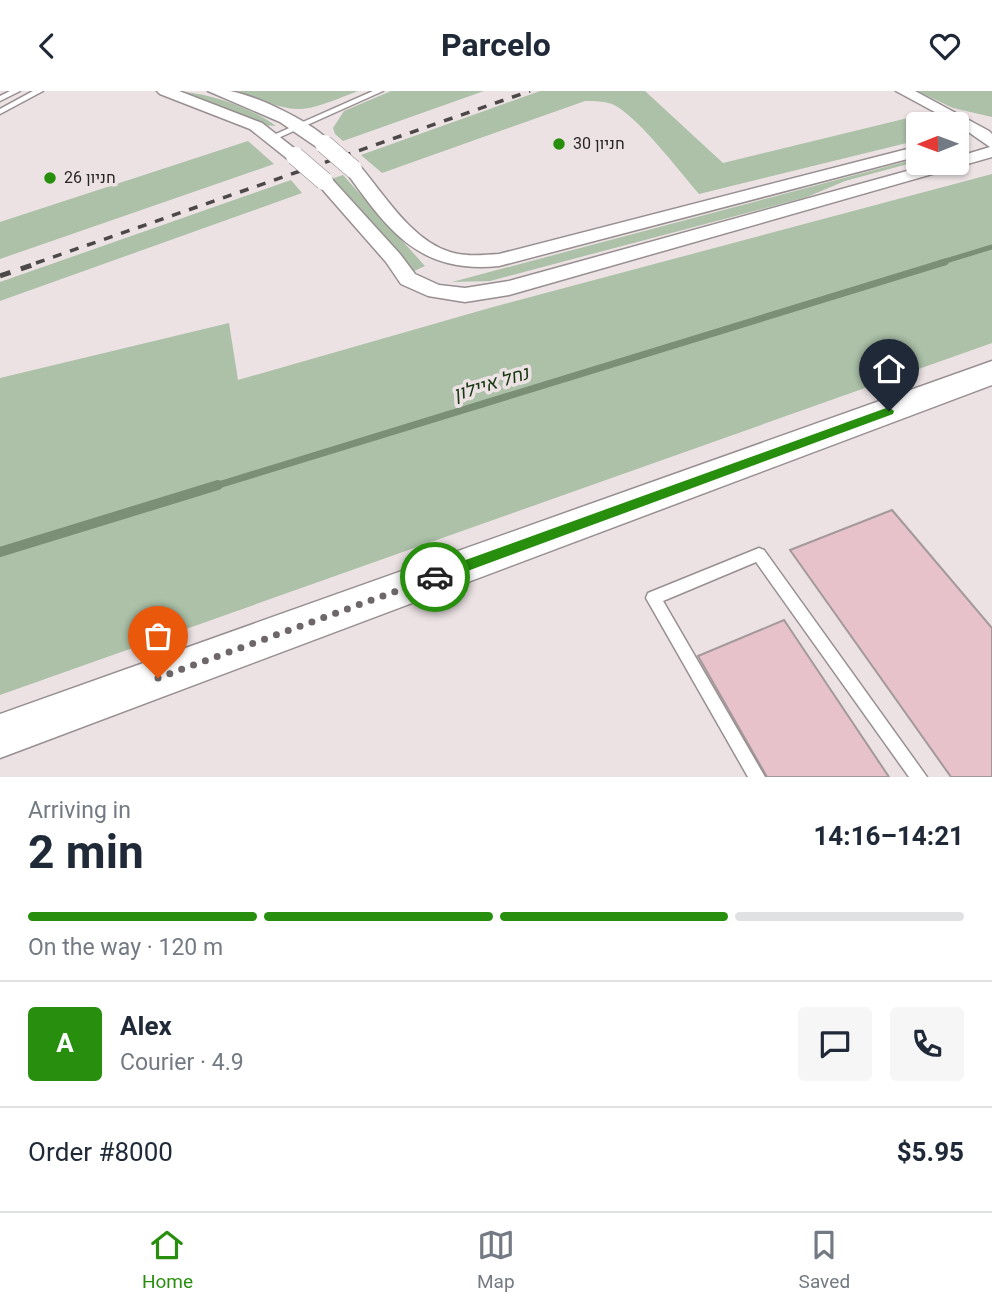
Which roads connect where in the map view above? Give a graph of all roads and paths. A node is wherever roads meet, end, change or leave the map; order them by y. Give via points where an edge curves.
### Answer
1 (16, 91) edge
2 (39, 91) edge
3 (165, 91) edge
4 (216, 91) edge
5 (379, 91) edge
6 (906, 92) edge
7 (0, 99) edge
8 (0, 112) edge
9 (935, 112) edge
10 (300, 125) junction
11 (970, 129) edge
12 (273, 137) junction
13 (970, 138) edge
14 (991, 138) edge
15 (970, 152) edge
16 (906, 154) edge
17 (909, 175) edge
18 (992, 373) edge
19 (0, 736) edge
20 (757, 777) edge
21 (919, 777) edge

1 - 7 lane
2 - 8 lane
3 - 12 street
4 - 10 street
5 - 10 lane
6 - 9 street
10 - 12 lane
10 - 16 street, bridge via 353,169 422,247 439,256 474,262 499,260
11 - 14 street
12 - 17 street, bridge via 324,181 408,279 435,291 465,295 509,288
13 - 14 street
14 - 15 street
18 - 19 main road
20 - 21 lane via 653,598 759,554

